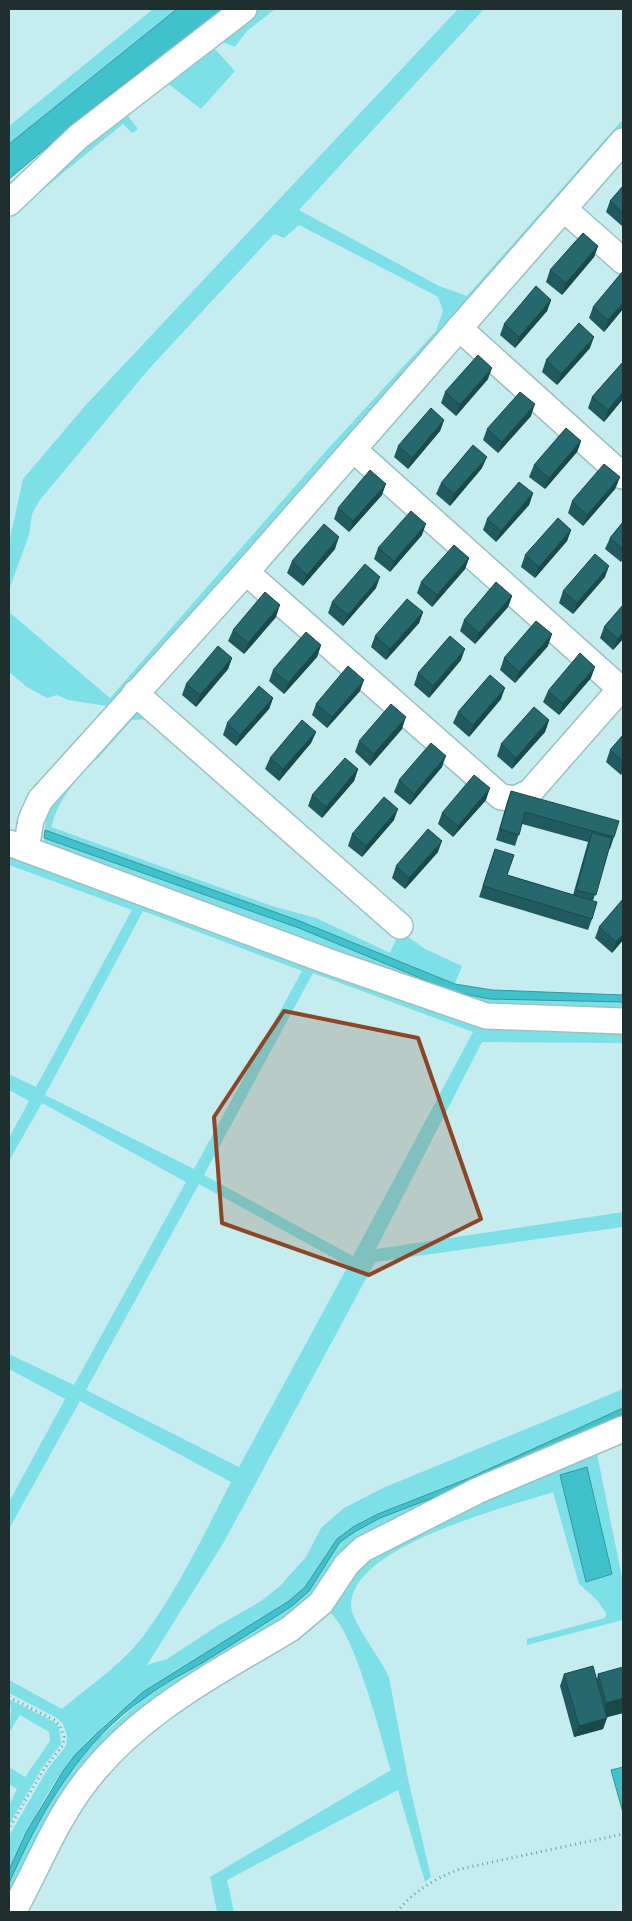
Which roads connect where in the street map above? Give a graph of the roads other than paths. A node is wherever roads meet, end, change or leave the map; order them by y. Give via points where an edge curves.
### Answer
1 (244, 9) edge
2 (623, 141) edge
3 (9, 204) edge
4 (564, 209) junction
5 (623, 261) edge
6 (459, 328) junction
7 (354, 450) junction
8 (623, 476) edge
9 (246, 572) junction
10 (622, 688) edge
11 (135, 693) junction
12 (17, 846) edge
13 (400, 926) dead end
14 (623, 1021) edge
15 (623, 1430) edge
16 (13, 1912) edge

1 - 3 street via 78,137
2 - 4 street
4 - 5 street
4 - 6 street
6 - 7 street
6 - 8 street
7 - 9 street
7 - 10 street
9 - 10 street via 501,798 515,799 530,792
9 - 11 street
11 - 12 street via 40,800
11 - 13 street
12 - 14 street via 486,1016
15 - 16 street via 479,1490 363,1549 347,1564 321,1603 290,1629 158,1709 124,1739 79,1792

